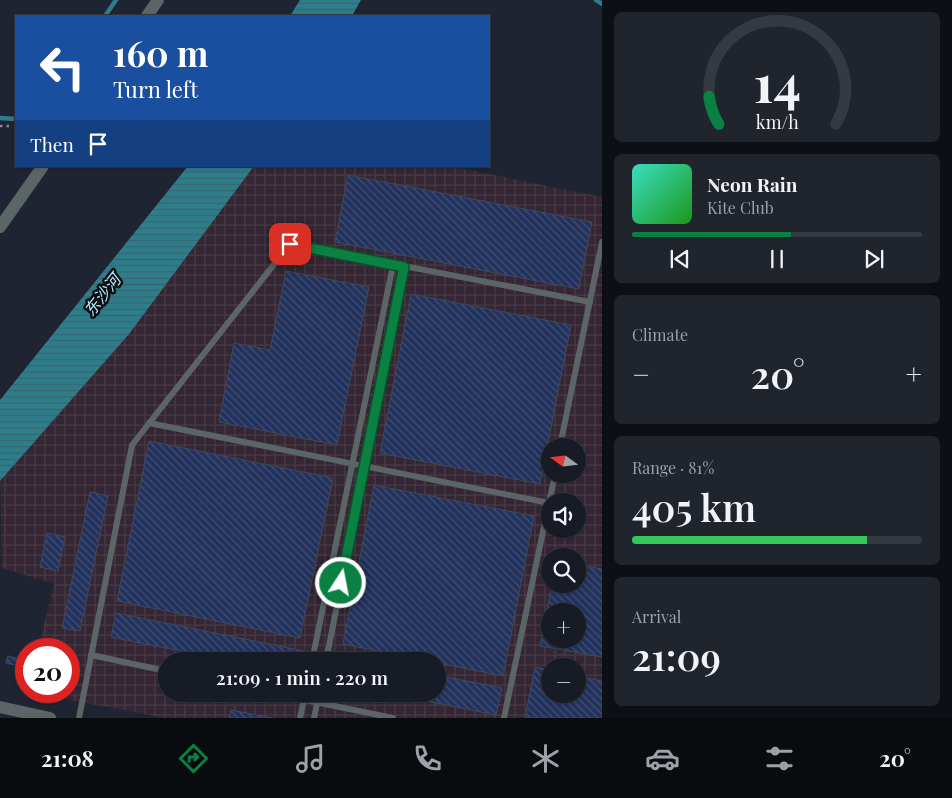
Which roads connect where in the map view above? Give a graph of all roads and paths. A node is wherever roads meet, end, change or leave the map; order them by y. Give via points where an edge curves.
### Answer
1 (158, 0) edge
2 (148, 15) edge
3 (0, 126) edge
4 (10, 126) dead end
5 (41, 167) edge
6 (0, 227) edge
7 (602, 242) edge
8 (393, 264) junction
9 (404, 267) junction
10 (590, 302) junction
11 (149, 423) junction
12 (562, 438) edge
13 (352, 464) junction
14 (364, 466) junction
15 (541, 502) edge
16 (541, 537) edge
17 (314, 652) edge
18 (328, 652) edge
19 (91, 655) junction
20 (158, 669) edge
21 (304, 702) edge
22 (317, 702) joint
23 (0, 708) edge
24 (50, 718) edge
25 (79, 718) edge
26 (300, 718) edge
27 (314, 718) edge
28 (392, 718) edge
29 (504, 718) edge

1 - 2 street
3 - 4 path
5 - 6 street
7 - 10 lane
8 - 9 lane
8 - 11 lane via 290,244
8 - 13 lane
9 - 10 lane
9 - 14 lane
10 - 12 lane
11 - 13 lane
11 - 19 lane via 132,445
13 - 14 lane
13 - 17 lane
14 - 15 lane
14 - 18 lane
16 - 29 lane
19 - 20 lane
19 - 25 lane
21 - 26 lane
22 - 27 lane
22 - 28 lane
23 - 24 street

